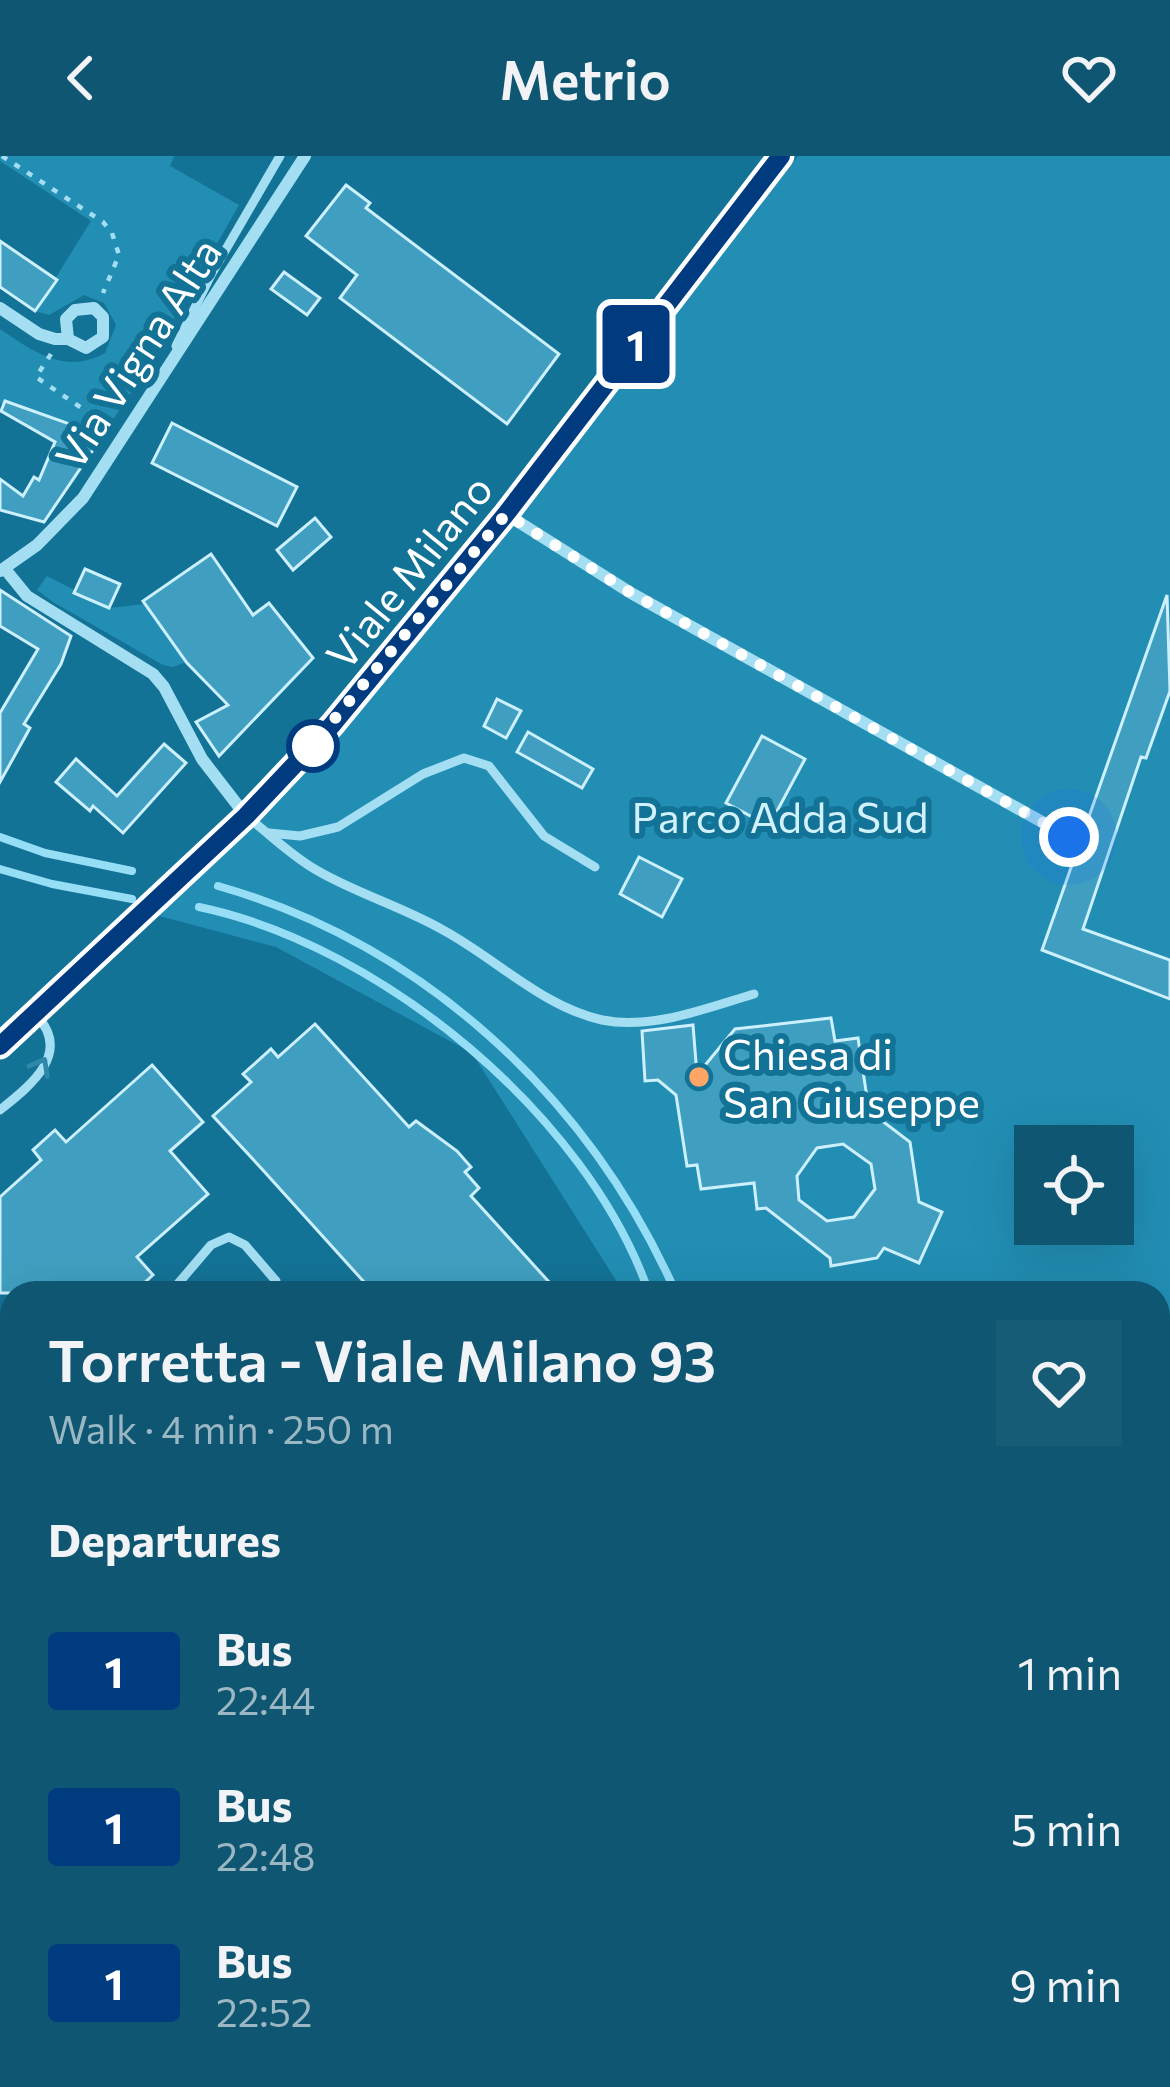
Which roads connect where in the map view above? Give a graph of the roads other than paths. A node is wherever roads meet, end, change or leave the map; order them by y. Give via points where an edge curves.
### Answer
1 (280, 156) edge
2 (304, 156) edge
3 (781, 156) edge
4 (0, 308) edge
5 (65, 339) junction
6 (157, 383) junction
7 (506, 514) junction
8 (2, 570) edge
9 (246, 816) junction
10 (268, 832) junction
11 (1069, 837) dead end
12 (596, 867) dead end
13 (754, 994) dead end
14 (35, 1014) junction
15 (0, 1046) edge
16 (0, 1110) edge
17 (180, 1281) edge
18 (275, 1281) edge

1 - 6 lane
2 - 6 street, Via Vigna Alta
3 - 7 street, Viale Milano
4 - 5 street via 39,334
5 - 5 street via 79,347 99,343 106,323 94,308 81,307 69,314
6 - 8 street, Via Vigna Alta via 83,498
7 - 9 street, Viale Milano
7 - 11 street via 631,593
8 - 9 street via 27,596 153,674
9 - 10 lane
9 - 14 street, Viale Milano
10 - 12 lane via 300,836 338,827 464,758 489,766 544,836
10 - 13 lane via 316,870 442,929 580,1013 625,1022
14 - 15 street, Viale Milano
16 -> 14 lane via 48,1060 49,1033
17 - 18 lane via 211,1245 229,1237

